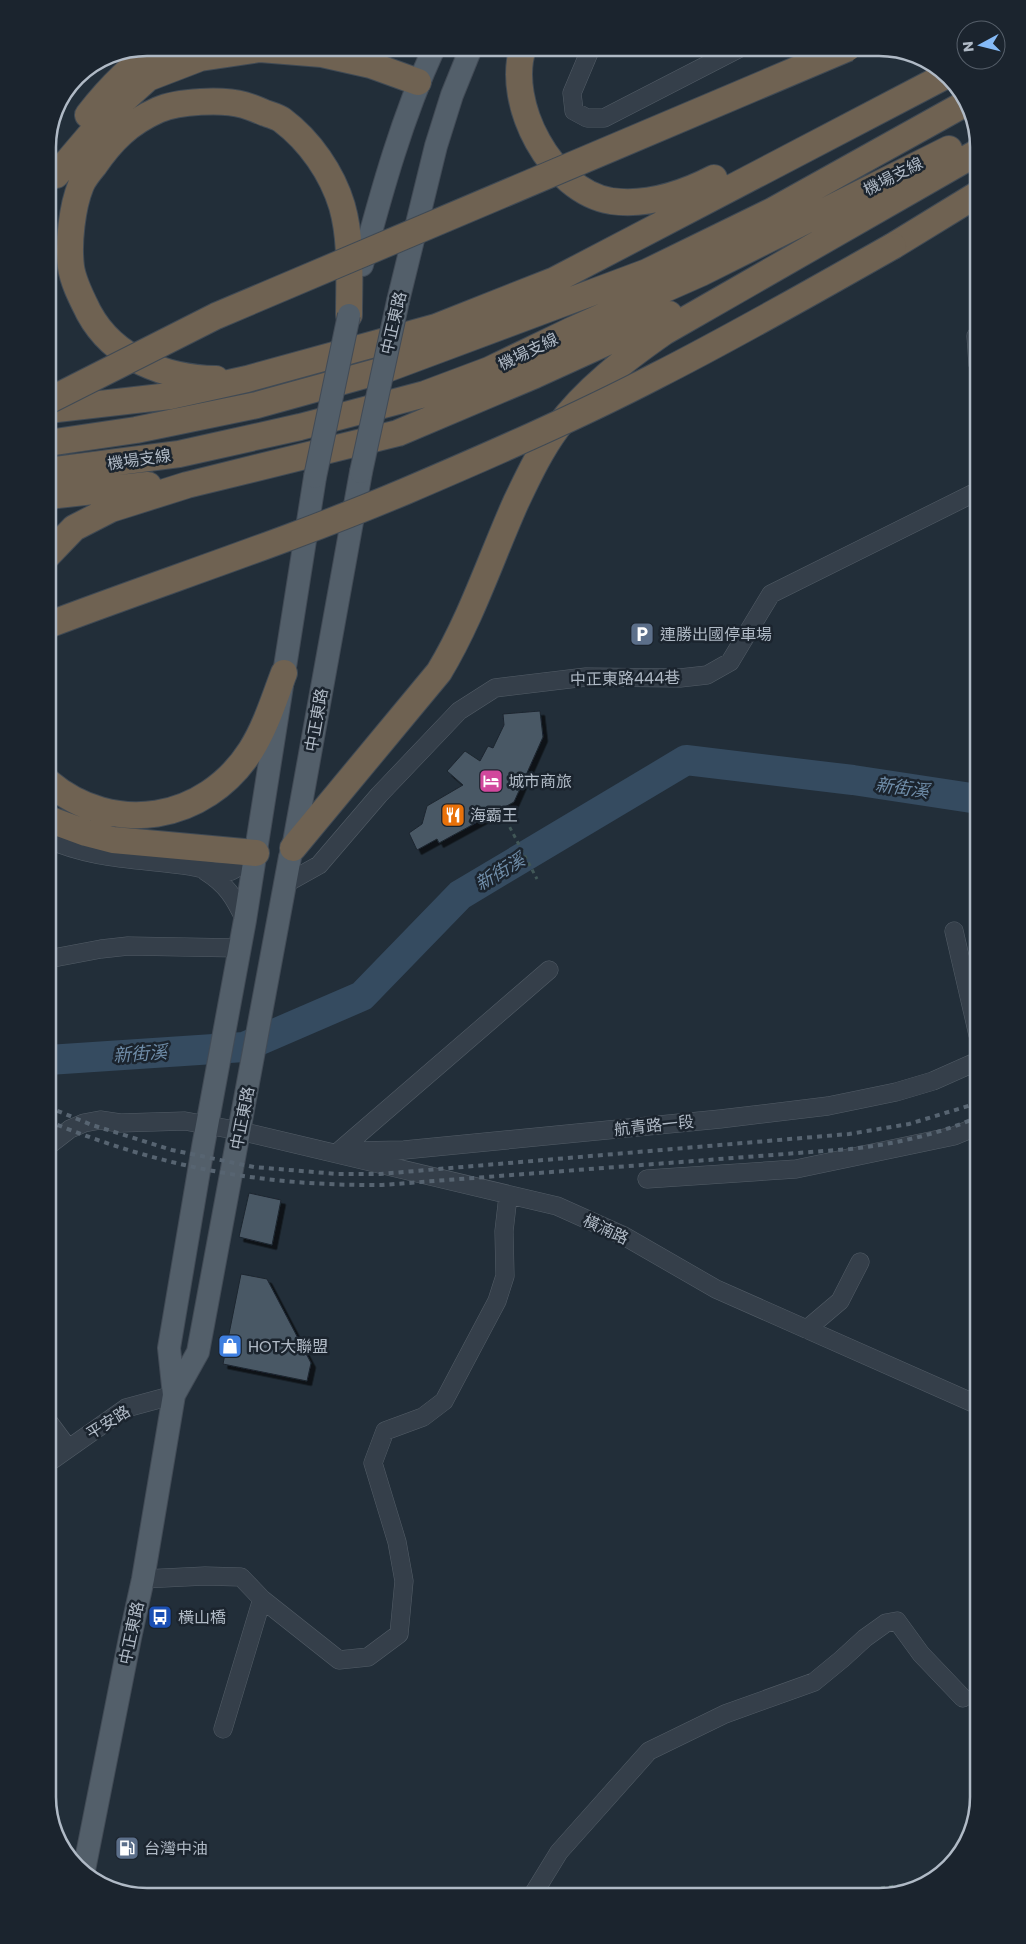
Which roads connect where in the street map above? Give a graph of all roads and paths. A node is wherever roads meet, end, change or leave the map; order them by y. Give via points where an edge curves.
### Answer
1 (145, 56) edge
2 (213, 56) edge
3 (331, 56) edge
4 (430, 56) edge
5 (468, 56) edge
6 (521, 56) edge
7 (588, 56) edge
8 (724, 56) edge
9 (829, 56) edge
10 (938, 80) edge
11 (418, 82) junction
12 (452, 95) junction
13 (960, 106) edge
14 (969, 138) edge
15 (970, 157) edge
16 (56, 175) edge
17 (56, 178) edge
18 (970, 199) edge
19 (779, 265) junction
20 (349, 315) junction
21 (247, 379) junction
22 (56, 397) edge
23 (56, 409) edge
24 (56, 442) edge
25 (56, 470) edge
26 (232, 474) junction
27 (56, 495) edge
28 (970, 495) edge
29 (56, 547) edge
30 (56, 622) edge
31 (284, 673) junction
32 (56, 789) edge
33 (506, 820) dead end
34 (56, 821) edge
35 (56, 842) edge
36 (292, 852) junction
37 (256, 853) junction
38 (205, 870) junction
39 (537, 879) dead end
40 (285, 884) junction
41 (245, 920) junction
42 (954, 932) dead end
43 (240, 948) junction
44 (56, 958) edge
45 (549, 970) dead end
46 (970, 1001) edge
47 (970, 1064) edge
48 (207, 1124) junction
49 (970, 1129) edge
50 (240, 1131) junction
51 (56, 1140) edge
52 (331, 1151) junction
53 (647, 1179) dead end
54 (508, 1196) junction
55 (860, 1262) dead end
56 (807, 1329) junction
57 (174, 1395) junction
58 (970, 1401) edge
59 (56, 1432) edge
60 (68, 1448) junction
61 (56, 1457) edge
62 (143, 1579) junction
63 (262, 1599) junction
64 (963, 1698) dead end
65 (223, 1729) dead end
66 (85, 1863) edge
67 (895, 1886) edge
68 (537, 1888) edge
69 (878, 1888) edge

1 - 16 highway via 111,86 85,118
2 - 17 highway via 148,78 108,114
3 - 11 highway via 371,65
4 - 11 main road, 中正東路
5 - 12 main road, 中正東路
6 - 10 highway via 521,95 532,130 549,160 581,188 611,201 648,201 689,191 867,104
7 - 8 street via 572,93 574,111 587,118 604,118
9 - 22 highway, bridge via 216,316
10 - 21 highway via 555,280 436,327
11 - 12 main road
11 - 20 main road, 中正東路 via 388,167
12 - 36 main road, 中正東路, bridge via 436,146 398,301 361,472
13 - 24 highway, 機場支線 via 772,211 647,272 386,369 257,405 136,430
14 - 25 highway, 機場支線 via 701,273 489,370 425,394 179,454
15 - 19 highway
18 - 30 highway, bridge via 770,316 655,377 524,440 273,544
19 - 26 highway via 398,433
19 - 36 highway via 664,332 619,364 582,397 556,429 530,472 460,632 439,672
20 - 21 highway via 349,246 342,207 327,170 281,119 242,104 199,101 159,109 125,129 104,151 81,184 72,222 71,268 82,299 104,334 122,352 149,367 205,378
20 - 31 main road, 中正東路, bridge via 315,477
21 - 23 highway via 170,396
26 - 27 highway
26 - 29 highway via 111,509 74,528
28 - 40 street, 中正東路444巷 via 772,594 730,662 707,675 680,678 586,677 495,688 459,711 319,864
31 - 32 highway via 251,751 215,789 183,808 151,815 117,815 90,808
31 - 37 main road, 中正東路
33 - 39 path
34 - 37 highway via 113,840
35 - 38 street via 81,851
36 - 37 main road
36 - 40 main road, 中正東路
37 - 38 street via 232,870
37 - 41 main road, 中正東路
38 - 41 street via 234,897
40 - 50 main road, 中正東路
41 - 43 main road, 中正東路
42 - 46 street
43 - 44 street via 120,947
43 - 48 main road, 中正東路
45 - 52 street
47 - 52 street, 航青路一段 via 924,1084 828,1106 404,1150
48 - 50 street, 橫湳路
48 - 51 street, 橫湳路 via 100,1120 84,1123
48 - 57 main road, 中正東路 via 169,1348
49 - 53 street via 945,1138 796,1169
50 - 52 street, 橫湳路
50 - 57 main road, 中正東路 via 198,1352
52 - 54 street, 橫湳路
54 - 56 street, 橫湳路 via 557,1206 624,1236 716,1289
54 - 63 street via 504,1276 497,1301 444,1401 423,1417 385,1431 373,1463 397,1542 404,1581 399,1634 368,1657 339,1660
55 - 56 street via 840,1301
56 - 58 street, 橫湳路
57 - 60 street, 平安路 via 126,1408
57 - 62 main road, 中正東路
59 - 60 street
60 - 61 street, 平安路
62 - 63 street via 241,1577
62 - 66 main road, 中正東路
63 - 65 street
64 - 68 street via 921,1654 897,1621 886,1623 814,1682 725,1714 649,1751 559,1852
67 - 69 path

